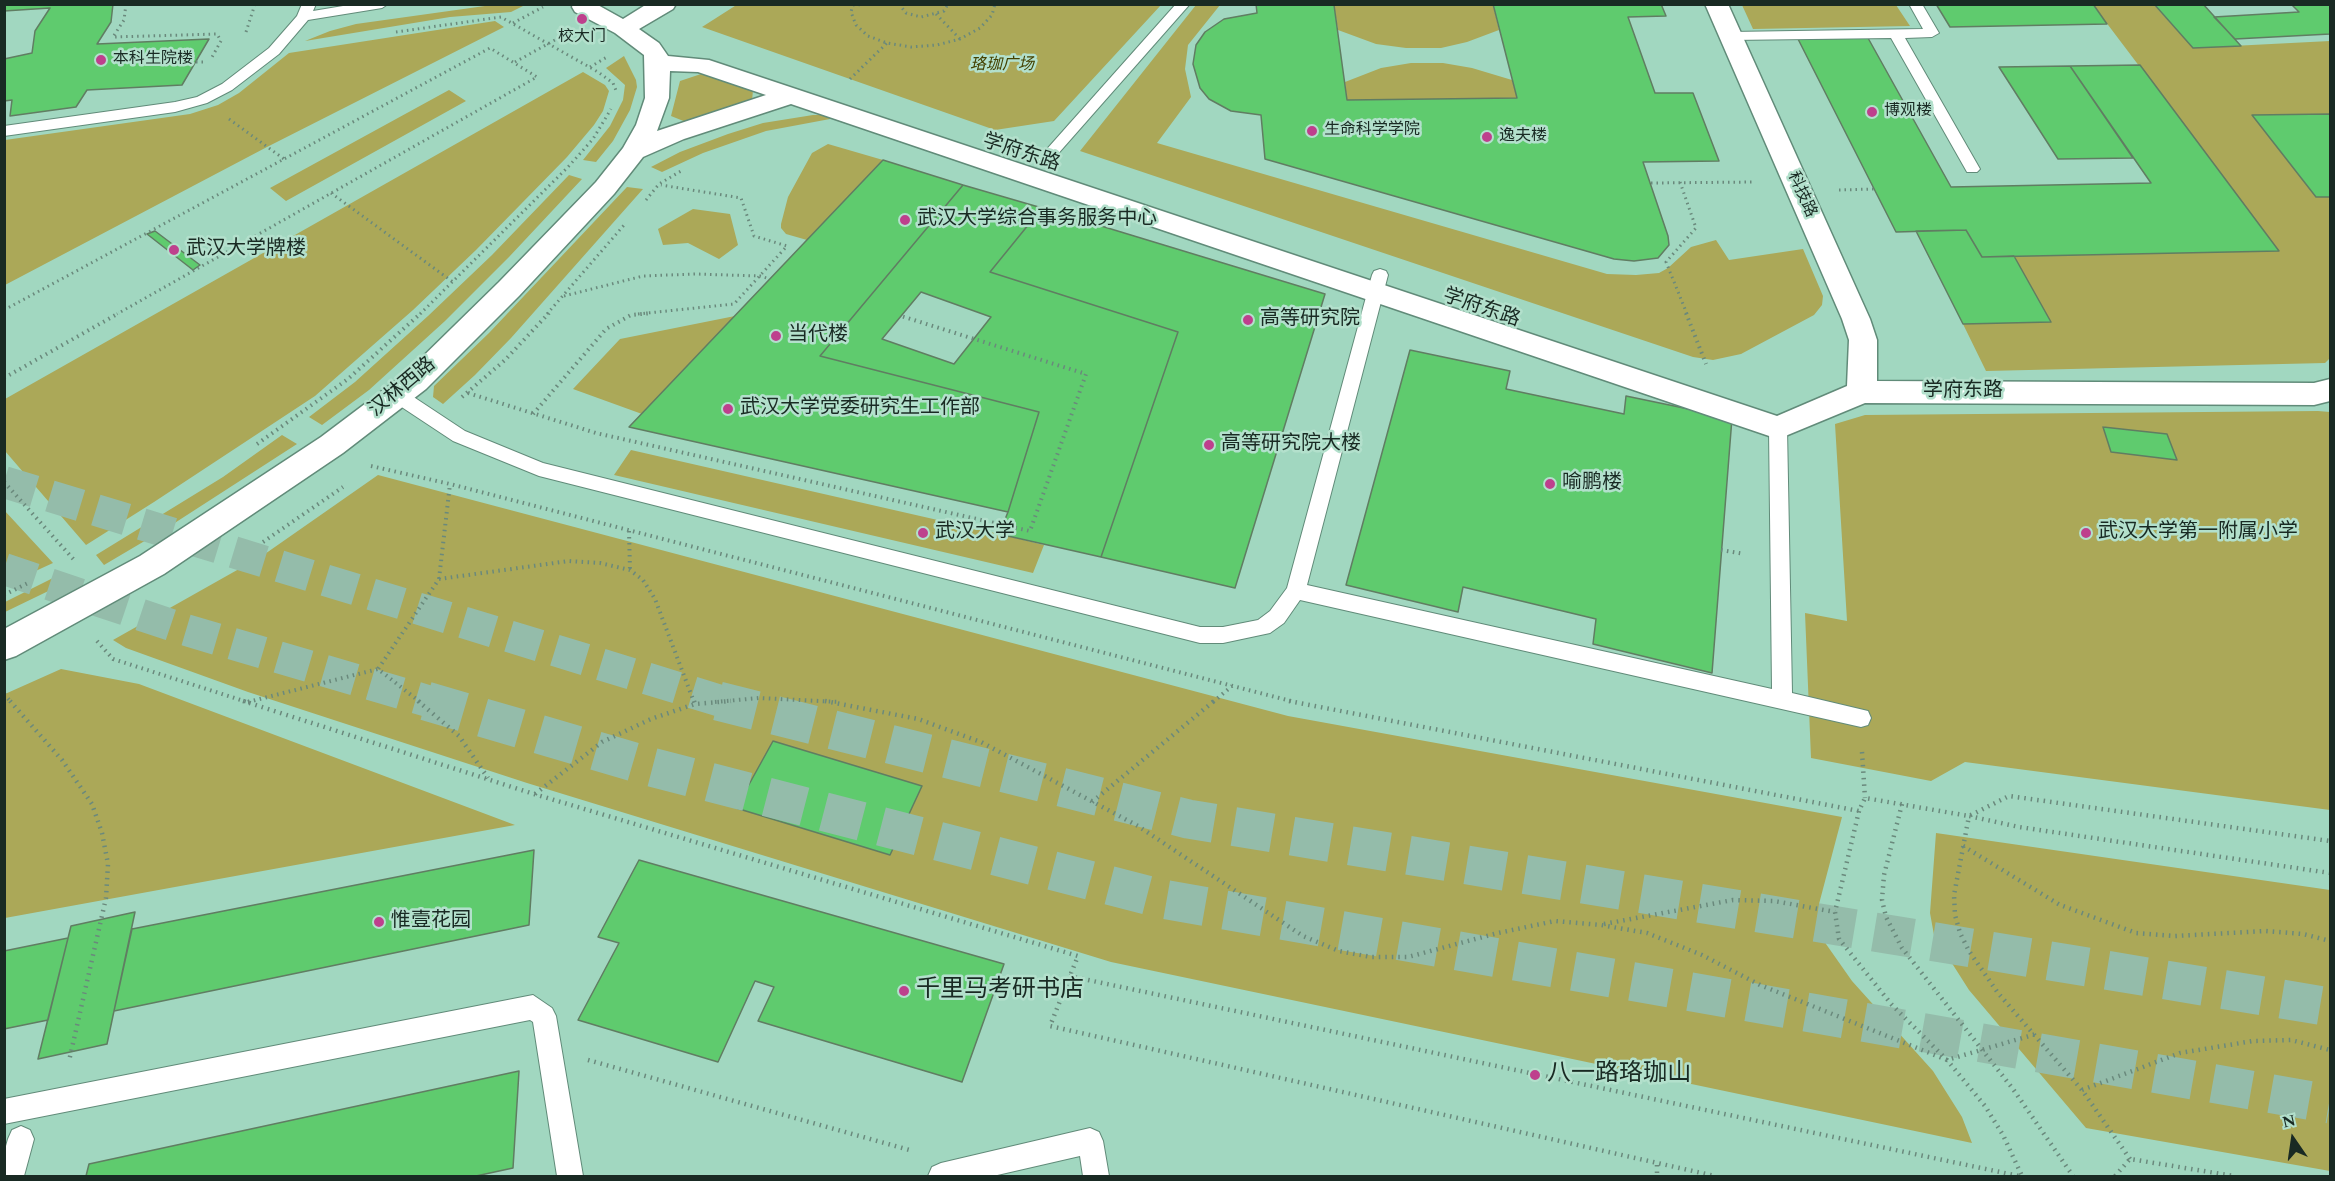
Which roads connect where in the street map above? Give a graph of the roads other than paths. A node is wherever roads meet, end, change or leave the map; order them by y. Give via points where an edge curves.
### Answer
1 (382, 4) edge
2 (666, 4) edge
3 (1184, 4) edge
4 (1716, 4) edge
5 (1915, 4) edge
6 (306, 11) edge
7 (594, 12) edge
8 (1895, 33) junction
9 (1731, 36) junction
10 (654, 55) junction
11 (792, 95) junction
12 (4, 131) edge
13 (634, 151) junction
14 (1044, 161) junction
15 (1972, 169) dead end
16 (1378, 283) junction
17 (2331, 390) edge
18 (1862, 392) junction
19 (397, 395) junction
20 (1790, 422) junction
21 (1296, 591) junction
22 (4, 646) edge
23 (1782, 700) junction
24 (1861, 718) road end
25 (4, 1112) edge
26 (21, 1139) dead end
27 (11, 1176) edge
28 (570, 1176) edge
29 (941, 1176) edge
30 (1096, 1176) edge

1 - 6 lane
2 - 7 street
3 - 14 lane
4 - 9 street, 科技路
5 - 8 lane via 1932,33
6 - 12 lane via 281,44 259,64 202,100
7 - 10 street
8 - 9 lane
8 - 15 lane
9 - 18 street, 科技路 via 1856,319 1863,340
10 - 11 street, 学府东路 via 701,65
10 - 13 street, 汉林西路 via 658,87 654,111
10 - 14 street, 学府东路 via 711,50
11 - 13 street via 675,133
11 - 16 street, 学府东路
13 - 19 street, 汉林西路 via 605,188 509,289
14 - 16 street, 学府东路
16 - 20 street, 学府东路
16 - 20 street, 学府东路 via 1715,387
16 - 21 lane
17 - 18 street, 学府东路 via 2314,394
18 - 20 street, 学府东路
19 - 21 lane via 459,436 539,469 1200,635 1244,633 1263,627 1277,617
19 - 22 street, 汉林西路 via 332,446 152,565
20 - 23 lane
21 - 23 lane
23 - 24 lane
25 - 28 lane via 532,1007 544,1016
26 - 27 lane
29 - 30 lane via 1090,1142

